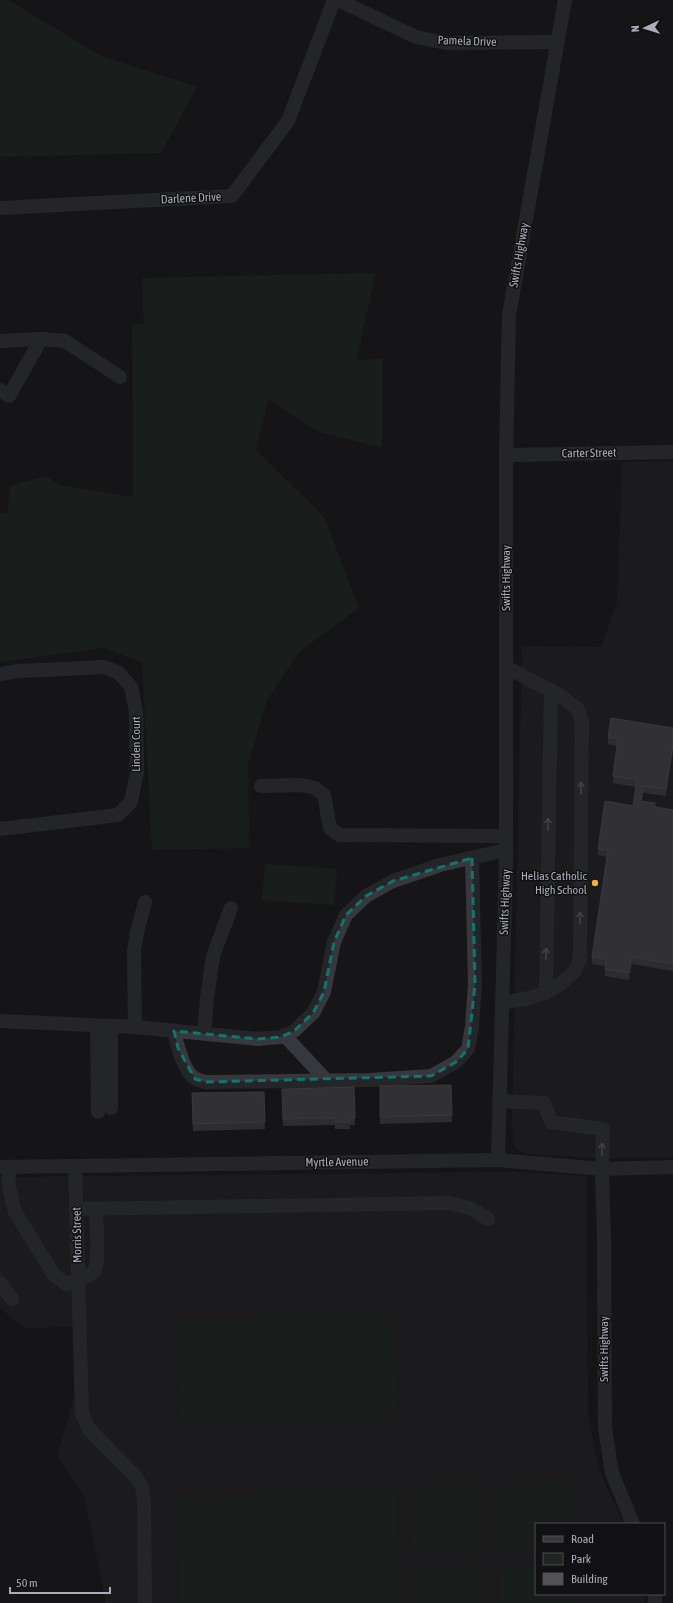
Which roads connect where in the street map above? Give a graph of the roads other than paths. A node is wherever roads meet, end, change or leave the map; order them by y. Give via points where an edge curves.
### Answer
1 (334, 0) edge
2 (338, 0) edge
3 (565, 0) edge
4 (557, 42) junction
5 (0, 208) edge
6 (41, 339) junction
7 (0, 341) edge
8 (120, 377) dead end
9 (0, 390) edge
10 (673, 452) edge
11 (506, 455) junction
12 (506, 667) junction
13 (0, 674) edge
14 (550, 690) junction
15 (261, 786) dead end
16 (0, 829) edge
17 (506, 843) junction
18 (472, 858) junction
19 (145, 902) dead end
20 (231, 908) dead end
21 (546, 993) junction
22 (502, 1003) junction
23 (0, 1022) edge
24 (104, 1026) junction
25 (135, 1027) junction
26 (174, 1031) junction
27 (204, 1034) junction
28 (284, 1035) junction
29 (326, 1080) junction
30 (499, 1101) junction
31 (104, 1110) dead end
32 (498, 1160) junction
33 (75, 1166) junction
34 (4, 1167) edge
35 (673, 1167) edge
36 (602, 1169) junction
37 (76, 1209) junction
38 (96, 1209) junction
39 (488, 1219) dead end
40 (78, 1279) junction
41 (0, 1283) edge
42 (12, 1299) dead end
43 (633, 1523) edge
44 (146, 1603) edge

1 - 5 street, Darlene Drive via 288,120 232,196
2 - 4 street, Pamela Drive via 416,37 446,43
3 - 4 street, Swifts Highway
4 - 11 street, Swifts Highway via 509,315
6 - 7 street
6 - 8 street via 65,341
6 - 9 street via 9,396
10 - 11 street, Carter Street
11 - 12 street, Swifts Highway
12 - 14 street
12 - 17 street, Swifts Highway
13 - 16 street, Linden Court via 104,667 119,673 131,687 136,712 137,772 131,802 118,815
21 -> 14 street
21 -> 14 street via 576,971 580,958 582,723 578,709
15 - 17 street via 301,785 315,788 324,795 330,828 340,835
17 - 18 street
17 - 22 street, Swifts Highway
18 - 28 street via 440,865 393,882 366,896 346,915 334,942 324,992 313,1013 294,1031
18 - 29 street via 476,984 468,1049 456,1062 431,1076
19 - 25 street via 136,932 134,951
20 - 27 street via 213,956
21 - 22 street
22 - 30 street, Swifts Highway
23 - 24 street
24 - 25 street
24 - 31 street
25 - 26 street
26 - 27 street
26 - 29 street via 178,1048 195,1079 205,1082
27 - 28 street via 258,1039
28 - 29 street
30 - 32 street, Swifts Highway
36 -> 30 street, Swifts Highway via 603,1129 551,1122 544,1103
32 - 33 street, Myrtle Avenue
32 - 36 street, Myrtle Avenue
33 - 34 street, Myrtle Avenue
33 - 37 street, Morris Street
34 - 40 street via 15,1212 54,1275 66,1284
35 - 36 street, Myrtle Avenue
36 - 43 street, Swifts Highway via 605,1428 612,1473
37 - 38 street
37 - 40 street, Morris Street
38 - 39 street via 448,1203 470,1208
38 - 40 street via 95,1270
40 - 44 street, Morris Street via 82,1414 88,1428 136,1477 142,1487
41 - 42 street

